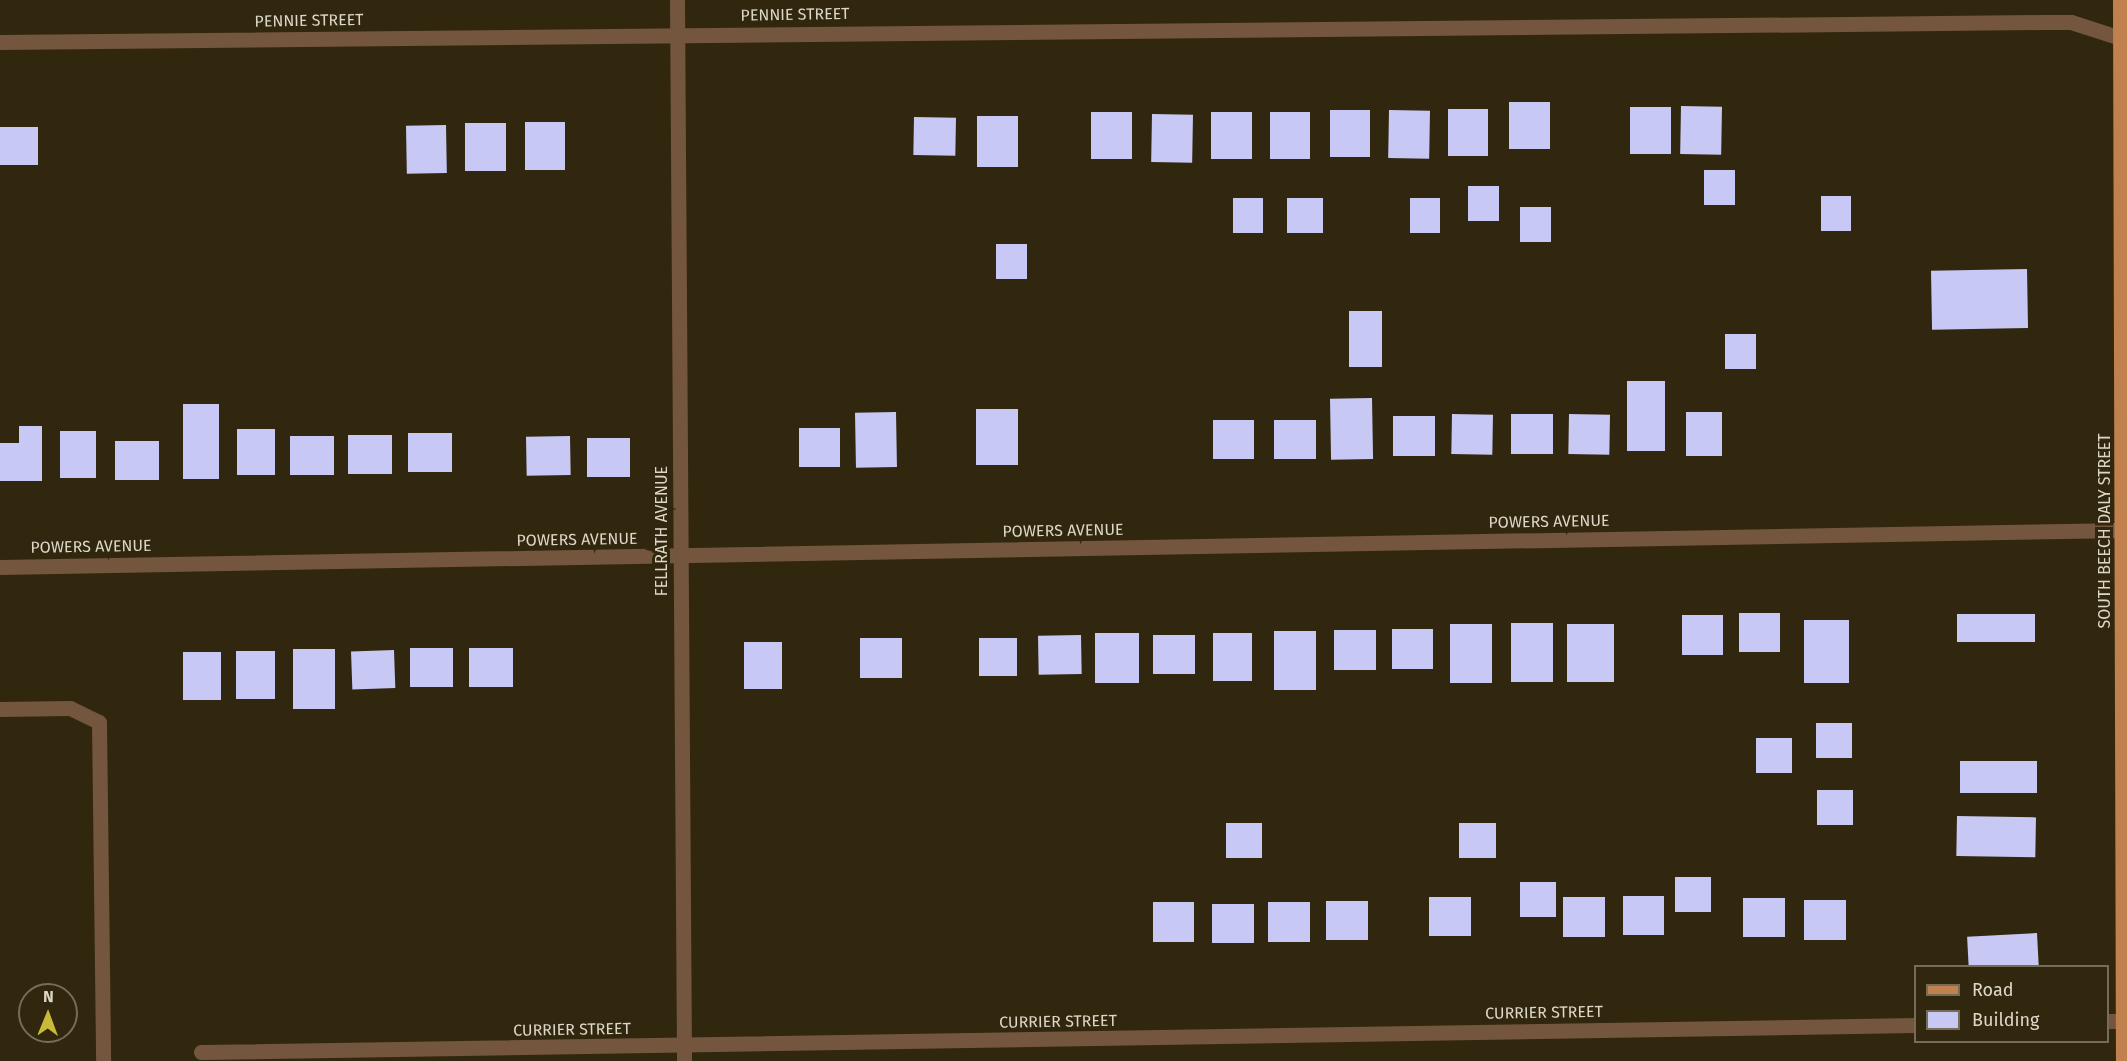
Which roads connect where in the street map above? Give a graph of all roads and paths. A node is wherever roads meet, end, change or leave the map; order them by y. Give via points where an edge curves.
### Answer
1 (677, 0) edge
2 (2120, 0) edge
3 (677, 34) junction
4 (2124, 39) edge
5 (0, 42) edge
6 (2125, 265) edge
7 (2125, 530) edge
8 (680, 556) junction
9 (0, 567) edge
10 (0, 709) edge
11 (2119, 1021) edge
12 (1914, 1025) edge
13 (201, 1052) dead end
14 (684, 1054) edge
15 (103, 1061) edge
16 (2123, 1061) edge

1 - 3 street, FELLRATH AVENUE
2 - 4 main road, SOUTH BEECH DALY STREET
3 - 4 street, PENNIE STREET via 2072,22
3 - 5 street, PENNIE STREET
3 - 8 street, FELLRATH AVENUE
4 - 6 main road, SOUTH BEECH DALY STREET
6 - 7 main road, SOUTH BEECH DALY STREET
7 - 8 street, POWERS AVENUE
7 - 11 main road, SOUTH BEECH DALY STREET
8 - 9 street, POWERS AVENUE
8 - 14 street, FELLRATH AVENUE
10 - 15 street via 70,708 99,722
11 - 16 main road, SOUTH BEECH DALY STREET
12 - 14 street, CURRIER STREET
13 - 14 street, CURRIER STREET

